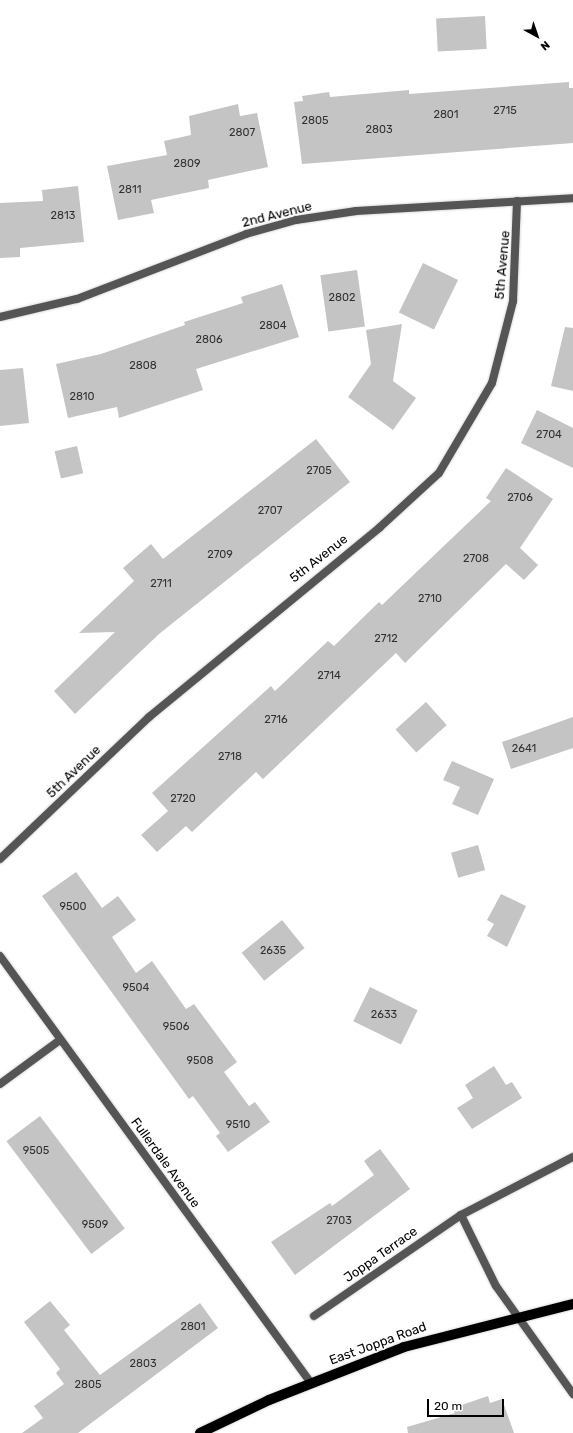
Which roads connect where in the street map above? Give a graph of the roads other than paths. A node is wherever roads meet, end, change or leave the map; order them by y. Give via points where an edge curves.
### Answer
1 (573, 198) edge
2 (517, 201) junction
3 (0, 316) edge
4 (0, 859) edge
5 (0, 956) edge
6 (60, 1040) junction
7 (0, 1084) edge
8 (573, 1157) edge
9 (461, 1215) junction
10 (573, 1304) edge
11 (519, 1315) junction
12 (314, 1316) dead end
13 (311, 1383) junction
14 (573, 1394) edge
15 (200, 1433) edge

1 - 2 street, 2nd Avenue
2 - 3 street, 2nd Avenue via 356,212 296,220 246,234 77,298
2 - 4 street, 5th Avenue via 513,301 492,383 439,474 379,528 150,717
5 - 6 street, Fullerdale Avenue
6 - 7 street
6 - 13 street, Fullerdale Avenue
8 - 9 street, Joppa Terrace via 541,1170
9 - 11 street via 484,1268
9 - 12 street, Joppa Terrace
10 - 11 main road, East Joppa Road
11 - 13 main road, East Joppa Road via 404,1347
11 - 14 street
13 - 15 main road, East Joppa Road

